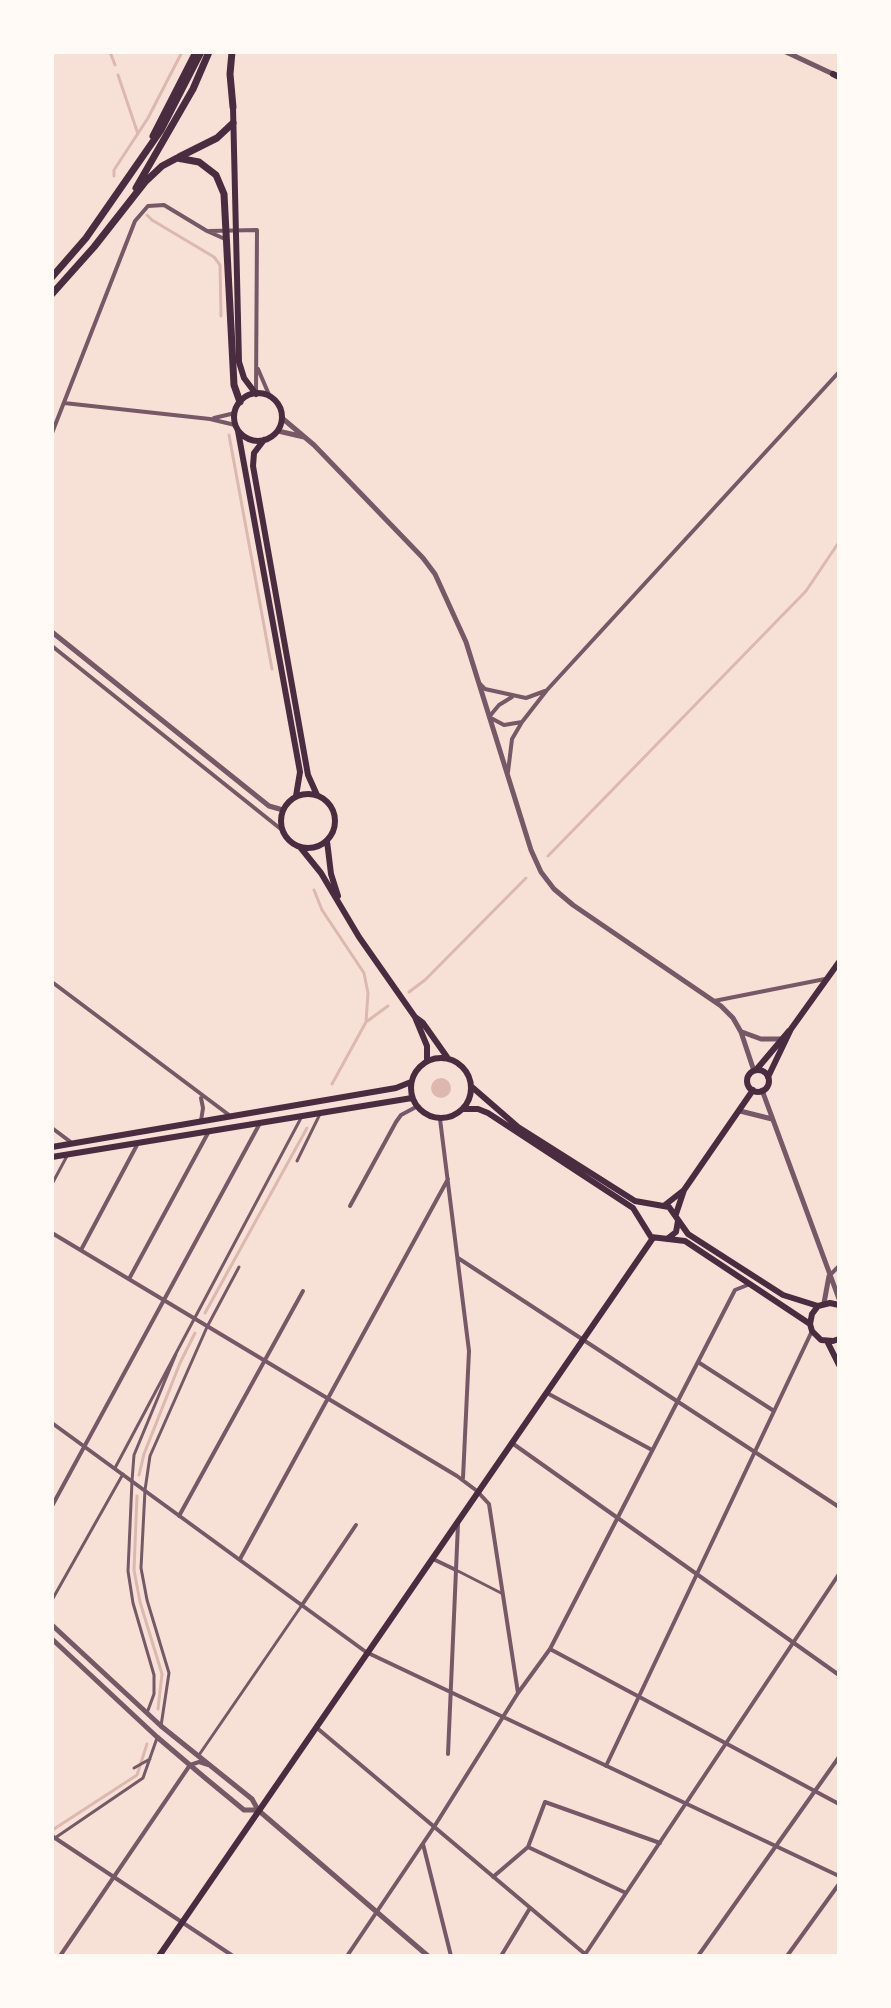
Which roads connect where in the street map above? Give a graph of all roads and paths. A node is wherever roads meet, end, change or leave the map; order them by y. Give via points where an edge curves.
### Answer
1 (198, 52) edge
2 (209, 52) edge
3 (232, 52) edge
4 (786, 52) edge
5 (837, 74) edge
6 (233, 107) joint
7 (233, 123) junction
8 (177, 158) junction
9 (129, 200) junction
10 (227, 229) junction
11 (237, 229) junction
12 (207, 231) junction
13 (228, 240) junction
14 (52, 277) edge
15 (52, 294) edge
16 (258, 369) junction
17 (839, 372) edge
18 (256, 394) junction
19 (270, 397) junction
20 (240, 402) junction
21 (64, 403) junction
22 (235, 413) junction
23 (282, 418) junction
24 (210, 419) junction
25 (237, 428) junction
26 (278, 431) junction
27 (52, 433) edge
28 (306, 438) junction
29 (264, 440) junction
30 (52, 632) edge
31 (52, 646) edge
32 (479, 682) junction
33 (547, 690) junction
34 (514, 696) junction
35 (489, 717) junction
36 (522, 722) junction
37 (507, 775) junction
38 (317, 795) junction
39 (296, 796) junction
40 (283, 810) junction
41 (282, 830) junction
42 (327, 841) junction
43 (300, 847) junction
44 (342, 907) junction
45 (839, 962) edge
46 (827, 978) junction
47 (52, 982) edge
48 (714, 1001) junction
49 (415, 1017) junction
50 (791, 1029) junction
51 (741, 1032) junction
52 (780, 1039) junction
53 (447, 1058) junction
54 (427, 1061) junction
55 (755, 1070) junction
56 (768, 1077) junction
57 (411, 1082) junction
58 (472, 1087) junction
59 (753, 1090) junction
60 (762, 1090) junction
61 (200, 1095) junction
62 (412, 1098) junction
63 (416, 1107) junction
64 (463, 1109) junction
65 (322, 1111) junction
66 (740, 1111) junction
67 (303, 1115) junction
68 (231, 1116) junction
69 (440, 1119) junction
70 (772, 1119) junction
71 (201, 1122) junction
72 (260, 1122) junction
73 (52, 1128) edge
74 (209, 1131) junction
75 (72, 1143) junction
76 (138, 1143) junction
77 (52, 1147) edge
78 (68, 1155) junction
79 (52, 1157) edge
80 (297, 1161) dead end
81 (448, 1179) junction
82 (52, 1184) edge
83 (684, 1190) junction
84 (665, 1205) junction
85 (350, 1206) dead end
86 (655, 1206) junction
87 (677, 1217) junction
88 (643, 1222) junction
89 (52, 1233) edge
90 (653, 1238) junction
91 (667, 1239) junction
92 (81, 1251) junction
93 (458, 1258) junction
94 (839, 1266) edge
95 (239, 1267) dead end
96 (830, 1275) junction
97 (129, 1279) junction
98 (750, 1284) junction
99 (303, 1291) dead end
100 (839, 1299) edge
101 (163, 1300) junction
102 (821, 1305) junction
103 (839, 1305) edge
104 (193, 1318) junction
105 (207, 1327) junction
106 (811, 1328) junction
107 (186, 1332) junction
108 (581, 1339) junction
109 (839, 1339) edge
110 (827, 1341) junction
111 (264, 1361) junction
112 (698, 1362) junction
113 (839, 1365) edge
114 (545, 1392) junction
115 (328, 1399) junction
116 (678, 1401) junction
117 (774, 1411) junction
118 (52, 1423) edge
119 (511, 1442) junction
120 (85, 1447) junction
121 (652, 1450) junction
122 (754, 1452) junction
123 (115, 1468) junction
124 (123, 1474) junction
125 (463, 1480) junction
126 (132, 1481) junction
127 (145, 1490) junction
128 (477, 1491) junction
129 (52, 1506) edge
130 (839, 1507) edge
131 (179, 1516) junction
132 (458, 1518) junction
133 (617, 1518) junction
134 (356, 1525) dead end
135 (431, 1558) junction
136 (240, 1560) junction
137 (456, 1570) junction
138 (696, 1574) junction
139 (839, 1574) edge
140 (503, 1594) junction
141 (52, 1600) edge
142 (302, 1605) junction
143 (52, 1625) edge
144 (52, 1639) edge
145 (793, 1643) junction
146 (550, 1649) junction
147 (366, 1652) junction
148 (839, 1675) edge
149 (518, 1693) junction
150 (452, 1695) junction
151 (638, 1697) junction
152 (147, 1714) junction
153 (503, 1719) junction
154 (161, 1726) junction
155 (315, 1727) junction
156 (157, 1737) junction
157 (726, 1744) junction
158 (448, 1754) dead end
159 (199, 1755) junction
160 (839, 1757) edge
161 (148, 1760) junction
162 (190, 1765) junction
163 (605, 1766) junction
164 (212, 1767) junction
165 (134, 1768) dead end
166 (814, 1791) junction
167 (686, 1804) junction
168 (839, 1804) edge
169 (258, 1810) junction
170 (434, 1827) junction
171 (53, 1838) edge
172 (660, 1843) junction
173 (423, 1844) junction
174 (776, 1846) junction
175 (528, 1847) junction
176 (839, 1876) edge
177 (114, 1877) junction
178 (493, 1877) junction
179 (839, 1884) edge
180 (626, 1893) junction
181 (530, 1908) junction
182 (377, 1911) junction
183 (182, 1922) junction
184 (60, 1956) edge
185 (159, 1956) edge
186 (233, 1956) edge
187 (347, 1956) edge
188 (428, 1956) edge
189 (451, 1956) edge
190 (501, 1956) edge
191 (585, 1956) edge
192 (698, 1956) edge
193 (787, 1956) edge

1 - 14 highway via 161,130 86,238
2 - 9 highway
3 - 6 highway
4 - 5 street
6 - 7 main road
7 - 8 highway via 217,138
7 - 11 main road
8 - 9 highway
8 - 10 highway via 199,162 216,175 224,194
9 - 15 highway
10 - 11 street
10 - 12 street
10 - 13 highway
11 - 16 street via 257,230
11 - 18 main road via 239,362
12 - 13 street
12 - 21 street via 164,205 148,206 135,221
13 - 20 highway via 234,385
16 - 18 street
16 - 19 street
17 - 33 street
18 - 19 main road
18 - 20 main road
19 - 23 main road
20 - 22 main road
21 - 24 street
21 - 27 street
22 - 24 street
22 - 25 main road
23 - 26 main road
23 - 28 street
24 - 25 street
25 - 29 main road via 249,440
25 - 39 main road via 301,777
26 - 28 street
26 - 29 main road
28 - 32 street via 435,574
29 - 38 main road via 254,453 253,466 308,775
30 - 40 street via 269,806
31 - 41 street
32 - 34 street via 485,689
32 - 35 street
33 - 34 street via 526,698
33 - 36 street
34 - 35 street
35 - 36 street via 504,725
35 - 37 street
36 - 37 street via 512,739
37 - 48 street via 531,850 554,889
38 - 39 main road
38 - 42 main road via 335,815
39 - 40 main road
40 - 41 main road
41 - 43 main road
42 - 43 main road via 314,848
42 - 44 main road
43 - 44 main road
44 - 49 main road
45 - 46 main road
46 - 48 street
46 - 50 main road
47 - 61 street
48 - 51 street
49 - 53 main road
49 - 54 main road
50 - 52 main road
50 - 56 main road
51 - 52 street
51 - 55 street
52 - 55 main road
53 - 54 main road
53 - 58 main road via 460,1064
54 - 57 main road
55 - 56 main road
55 - 59 main road via 747,1079
56 - 60 main road
57 - 62 main road
57 - 68 main road
58 - 64 main road
58 - 86 main road via 518,1127 635,1201
59 - 60 main road
59 - 66 main road
60 - 70 street
61 - 68 street
61 - 71 street
62 - 63 main road
62 - 65 main road
63 - 69 main road
63 - 85 street via 396,1122
64 - 69 main road
64 - 88 main road via 488,1113 633,1208
65 - 67 main road
65 - 80 street
66 - 70 street
66 - 83 main road
67 - 72 main road
67 - 104 street
68 - 71 main road
69 - 81 street
70 - 96 street
71 - 75 main road
72 - 74 main road
72 - 101 street
73 - 75 street
74 - 76 main road
74 - 97 street
75 - 77 main road
76 - 78 main road
76 - 92 street
78 - 79 main road
78 - 82 street
81 - 93 street
81 - 115 street
83 - 84 main road
83 - 87 main road
84 - 86 main road
84 - 87 main road
86 - 88 main road
87 - 91 main road via 676,1232
87 - 102 main road via 688,1234 783,1295
88 - 90 main road
89 - 92 street
90 - 91 main road
90 - 108 main road
91 - 98 main road via 685,1241
92 - 97 street
93 - 108 street
93 - 125 street via 469,1351
94 - 96 street
95 - 105 street
96 - 100 street
96 - 102 street
97 - 101 street
98 - 106 main road
98 - 112 street via 735,1290
99 - 111 street
101 - 104 street
101 - 120 street
102 - 103 main road
102 - 106 main road via 812,1314
104 - 105 street
104 - 107 street
105 - 111 street
105 - 127 street via 150,1456
106 - 110 main road
106 - 117 street
107 - 123 street
107 - 126 street via 134,1455
108 - 114 main road
108 - 116 street
109 - 110 main road
110 - 113 main road
111 - 115 street
111 - 131 street
112 - 116 street
112 - 117 street
114 - 119 main road
114 - 121 street
115 - 125 street
115 - 136 street
116 - 121 street
116 - 122 street
117 - 122 street
118 - 120 street
119 - 128 main road
119 - 133 street
120 - 123 street
120 - 129 street
121 - 133 street
122 - 130 street
122 - 138 street
123 - 124 street
124 - 126 street
124 - 141 street
125 - 128 street
126 - 127 street
126 - 152 street via 128,1571 154,1675
127 - 131 street
127 - 154 street via 141,1568 169,1673
128 - 132 main road
128 - 140 street via 489,1504
131 - 136 street
132 - 135 main road
132 - 137 street
133 - 138 street
133 - 146 street
134 - 142 street
135 - 137 street
135 - 147 main road
136 - 142 street
137 - 140 street
137 - 150 street
138 - 145 street
138 - 151 street
139 - 145 street
140 - 149 street
142 - 147 street
142 - 159 street
143 - 152 street
144 - 156 street
145 - 148 street
145 - 157 street
146 - 149 street
146 - 151 street
147 - 150 street
147 - 155 main road
149 - 153 street
150 - 153 street
150 - 158 street
151 - 157 street
151 - 163 street
152 - 154 street
153 - 163 street
153 - 170 street
154 - 159 street
155 - 169 main road
155 - 170 street
156 - 161 street
156 - 162 street
157 - 166 street
157 - 167 street
159 - 164 street
160 - 166 street
161 - 165 street
161 - 171 street via 143,1778
162 - 164 street
162 - 169 street via 244,1810
162 - 177 street
163 - 167 street
164 - 169 street
166 - 168 street
166 - 174 street
167 - 172 street
167 - 174 street
169 - 182 street
169 - 183 main road
170 - 173 street
170 - 178 street
171 - 177 street
172 - 175 street via 545,1802
172 - 180 street
173 - 182 street
173 - 189 street
174 - 176 street
174 - 192 street
175 - 178 street
175 - 180 street
177 - 183 street
177 - 184 street
178 - 181 street
179 - 193 street
180 - 191 street
181 - 190 street
181 - 191 street
182 - 187 street
182 - 188 street
183 - 185 main road
183 - 186 street

